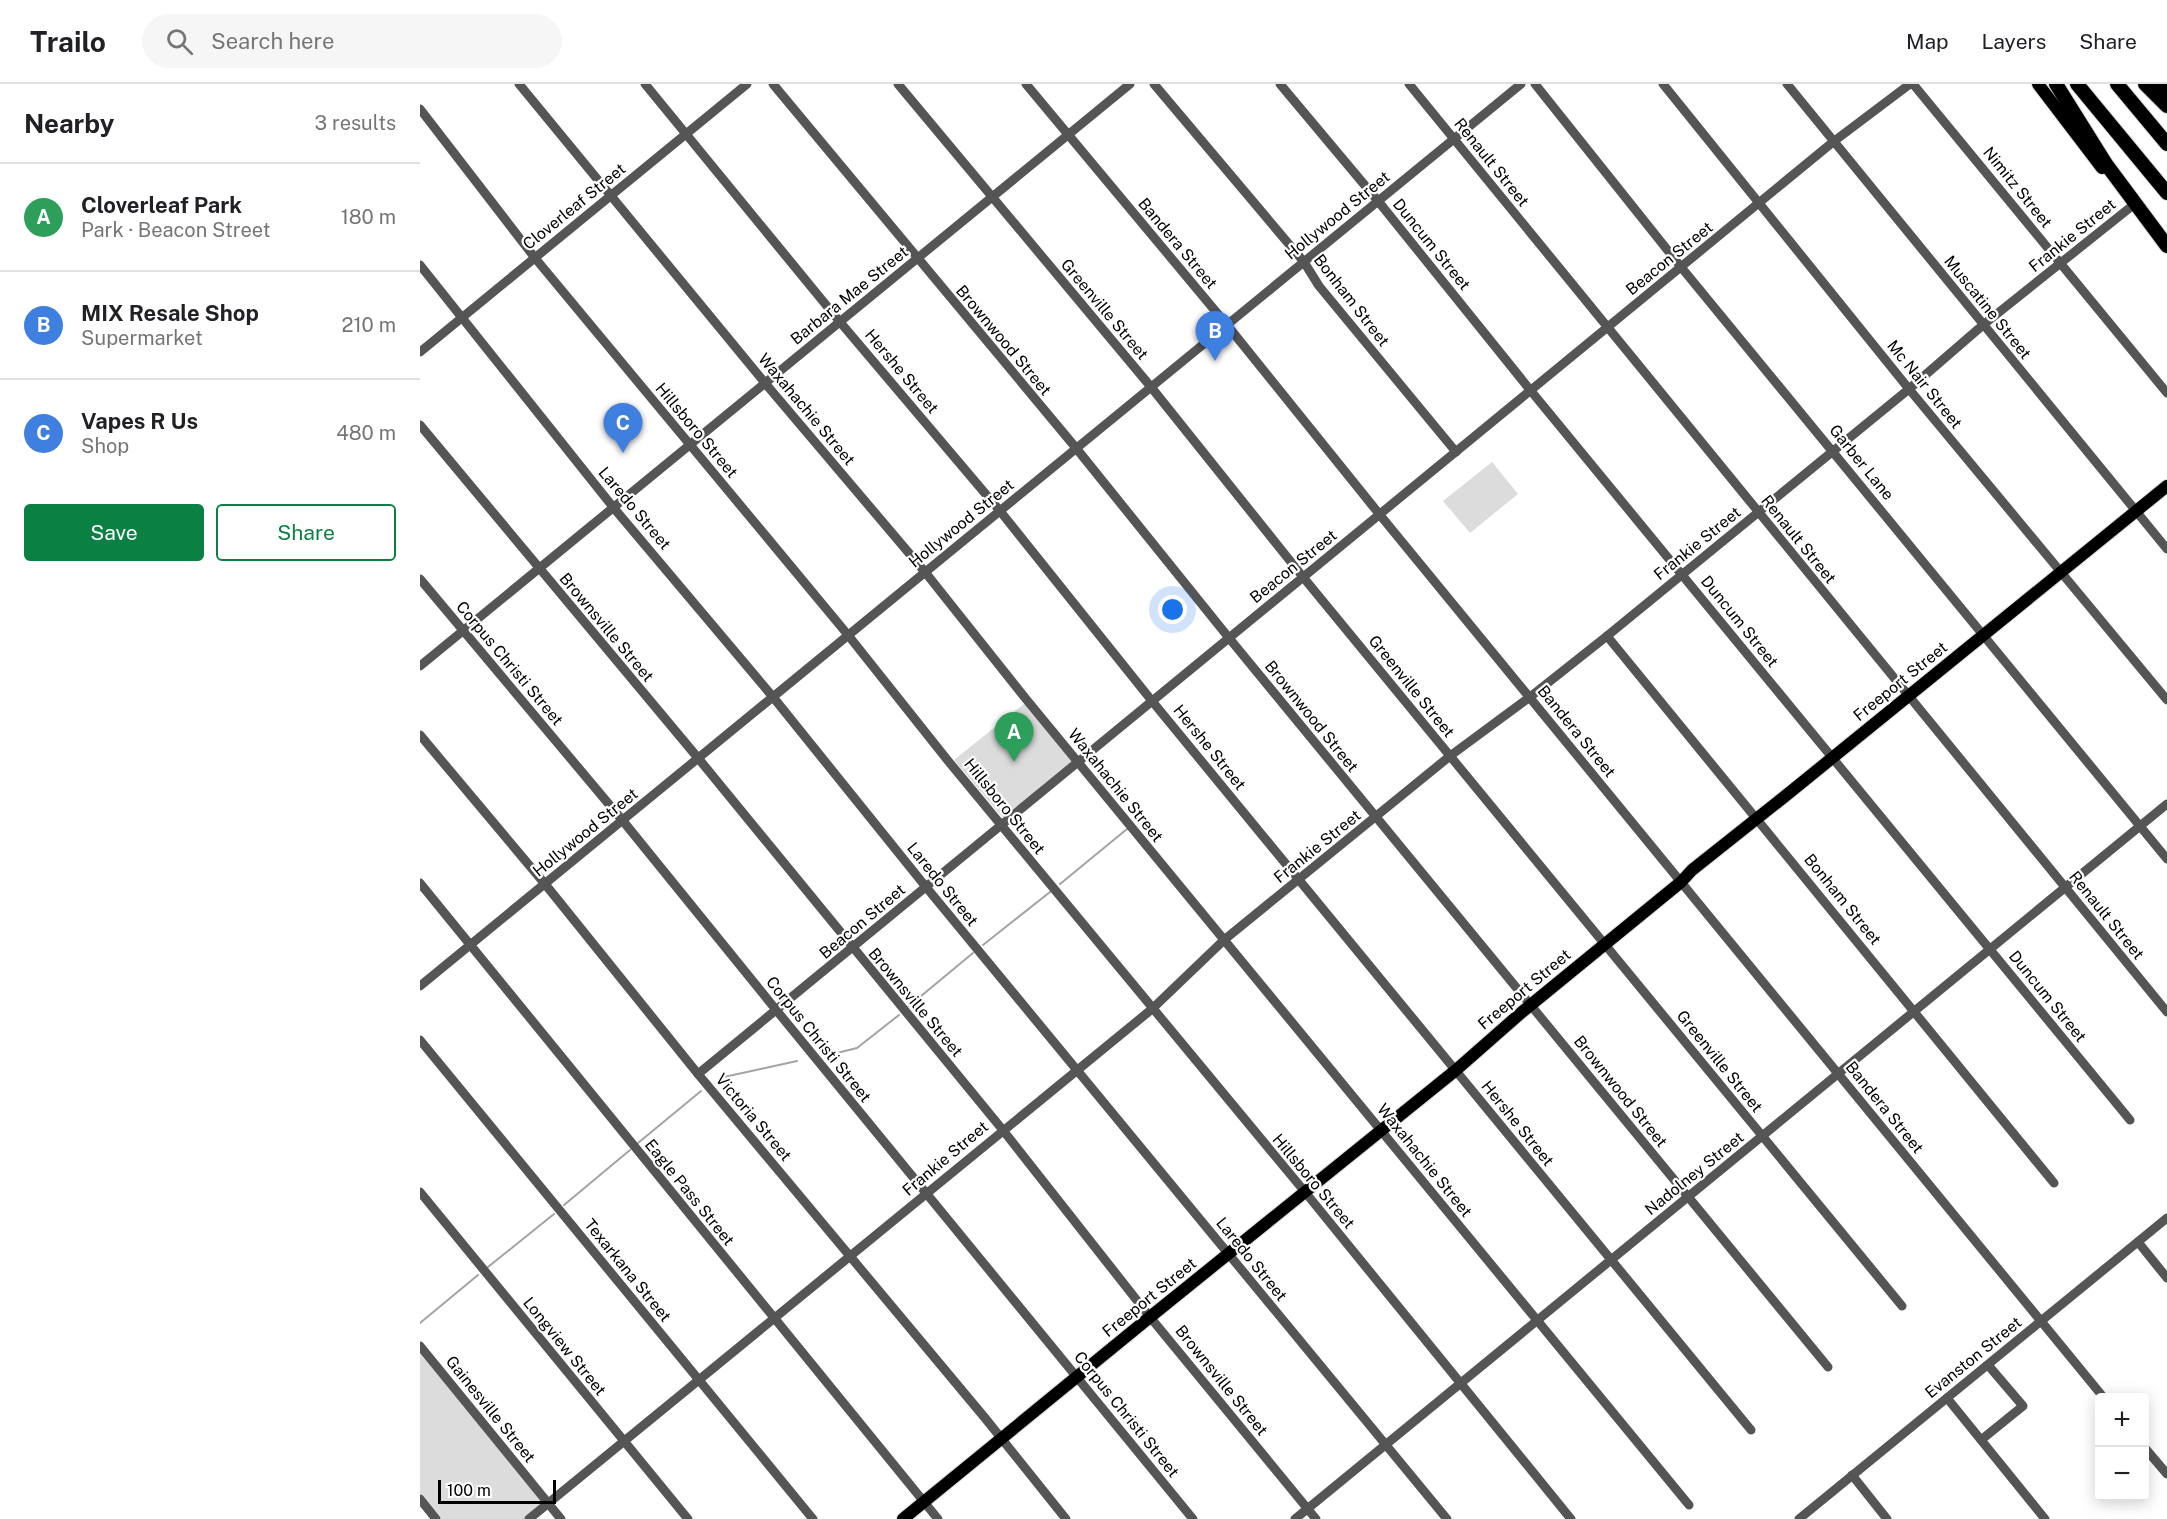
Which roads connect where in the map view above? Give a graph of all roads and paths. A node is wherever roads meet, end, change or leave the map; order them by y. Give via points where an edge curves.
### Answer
1 (519, 84) edge
2 (645, 84) edge
3 (747, 84) edge
4 (773, 84) edge
5 (898, 84) edge
6 (1026, 84) edge
7 (1130, 84) edge
8 (1154, 84) edge
9 (1280, 84) edge
10 (1409, 84) edge
11 (1521, 84) edge
12 (1535, 84) edge
13 (1663, 84) edge
14 (1787, 84) edge
15 (1912, 84) edge
16 (2038, 84) edge
17 (2056, 84) edge
18 (2077, 84) edge
19 (2117, 84) edge
20 (2145, 84) edge
21 (2161, 84) edge
22 (2167, 91) edge
23 (2167, 106) edge
24 (420, 109) edge
25 (686, 134) junction
26 (1068, 135) junction
27 (1455, 138) junction
28 (1833, 142) junction
29 (2167, 144) edge
30 (2167, 193) edge
31 (611, 195) junction
32 (992, 198) junction
33 (1378, 201) junction
34 (1759, 203) junction
35 (2132, 206) junction
36 (2167, 247) edge
37 (535, 258) junction
38 (917, 259) junction
39 (1304, 262) junction
40 (2061, 264) junction
41 (420, 265) edge
42 (1681, 267) junction
43 (462, 318) junction
44 (840, 322) junction
45 (1227, 325) junction
46 (1983, 325) junction
47 (1607, 328) junction
48 (420, 352) edge
49 (765, 383) junction
50 (1151, 387) junction
51 (1909, 389) junction
52 (1531, 391) junction
53 (2167, 393) edge
54 (420, 425) edge
55 (689, 446) junction
56 (1076, 448) junction
57 (1833, 450) junction
58 (1456, 452) junction
59 (2167, 486) edge
60 (613, 507) junction
61 (1000, 511) junction
62 (2136, 511) junction
63 (1758, 512) junction
64 (1380, 515) junction
65 (2167, 549) edge
66 (539, 569) junction
67 (925, 572) junction
68 (2061, 572) junction
69 (1683, 574) junction
70 (1303, 577) junction
71 (420, 579) edge
72 (462, 630) junction
73 (848, 635) junction
74 (1983, 635) junction
75 (1607, 636) junction
76 (1229, 638) junction
77 (420, 666) edge
78 (1908, 696) junction
79 (773, 697) junction
80 (1530, 698) junction
81 (2167, 700) edge
82 (1152, 701) junction
83 (420, 735) edge
84 (1450, 756) junction
85 (698, 758) junction
86 (1833, 758) junction
87 (1078, 763) junction
88 (2167, 804) edge
89 (1376, 817) junction
90 (1758, 819) junction
91 (623, 821) junction
92 (1001, 826) junction
93 (2140, 826) junction
94 (2167, 859) edge
95 (1299, 880) junction
96 (1681, 882) junction
97 (420, 883) edge
98 (545, 884) junction
99 (926, 887) junction
100 (2065, 888) junction
101 (1224, 940) junction
102 (471, 944) junction
103 (1605, 944) junction
104 (852, 948) junction
105 (1990, 950) junction
106 (420, 986) edge
107 (1530, 1005) junction
108 (1152, 1009) junction
109 (777, 1011) junction
110 (1914, 1011) junction
111 (2167, 1012) edge
112 (420, 1040) edge
113 (1077, 1070) junction
114 (1456, 1070) junction
115 (698, 1074) junction
116 (1838, 1074) junction
117 (2130, 1120) dead end
118 (1002, 1130) junction
119 (1381, 1130) junction
120 (1762, 1136) junction
121 (2054, 1183) dead end
122 (420, 1192) edge
123 (1305, 1192) junction
124 (927, 1193) junction
125 (1688, 1197) junction
126 (2167, 1218) edge
127 (2138, 1242) junction
128 (1228, 1254) junction
129 (851, 1255) junction
130 (1611, 1260) junction
131 (2167, 1278) edge
132 (1902, 1306) dead end
133 (1150, 1317) junction
134 (774, 1318) junction
135 (1537, 1320) junction
136 (2041, 1321) junction
137 (420, 1346) edge
138 (1988, 1365) junction
139 (1828, 1367) dead end
140 (1077, 1377) junction
141 (699, 1379) junction
142 (1460, 1384) junction
143 (2100, 1393) edge
144 (1947, 1398) junction
145 (1750, 1430) dead end
146 (1001, 1439) junction
147 (1981, 1440) junction
148 (624, 1442) junction
149 (1386, 1445) junction
150 (2149, 1452) edge
151 (2167, 1474) edge
152 (1852, 1475) junction
153 (420, 1499) edge
154 (924, 1502) junction
155 (548, 1503) junction
156 (1689, 1505) dead end
157 (1308, 1509) junction
158 (436, 1519) edge
159 (529, 1519) edge
160 (561, 1519) edge
161 (688, 1519) edge
162 (813, 1519) edge
163 (903, 1519) edge
164 (938, 1519) edge
165 (1066, 1519) edge
166 (1193, 1519) edge
167 (1295, 1519) edge
168 (1316, 1519) edge
169 (1447, 1519) edge
170 (1571, 1519) edge
171 (1799, 1519) edge
172 (1887, 1519) edge
173 (2045, 1519) edge

1 - 31 street, Waxahachie Street
2 - 25 street, Hershe Street
3 - 25 street, Cloverleaf Street
4 - 38 street, Brownwood Street
5 - 32 street, Greenville Street
6 - 26 street, Bandera Street
7 - 26 street, Barbara Mae Street
8 - 39 street, Bonham Street
9 - 33 street, Duncum Street
10 - 27 street, Renault Street
11 - 27 street, Hollywood Street
12 - 42 street, Garber Lane
13 - 34 street, Mc Nair Street
14 - 28 street, Muscatine Street
15 - 28 street, Beacon Street
15 - 40 street, Nimitz Street
16 - 35 main road
17 - 36 highway via 2106,164
18 - 30 highway
19 - 29 highway
20 - 23 highway
21 - 22 main road
24 - 37 street, Hillsboro Street
25 - 31 street, Cloverleaf Street
25 - 44 street, Hershe Street
26 - 32 street, Barbara Mae Street
26 - 45 street, Bandera Street
27 - 33 street, Hollywood Street
27 - 47 street, Renault Street
28 - 34 street, Beacon Street
28 - 46 street, Muscatine Street
31 - 37 street, Cloverleaf Street
31 - 49 street, Waxahachie Street
32 - 38 street, Barbara Mae Street
32 - 50 street, Greenville Street
33 - 39 street, Hollywood Street
33 - 52 street, Duncum Street
34 - 42 street, Beacon Street
34 - 51 street, Mc Nair Street
35 - 36 main road
35 - 40 street, Frankie Street
37 - 43 street, Cloverleaf Street
37 - 55 street, Hillsboro Street
38 - 44 street, Barbara Mae Street
38 - 56 street, Brownwood Street
39 - 45 street, Hollywood Street
39 - 58 street, Bonham Street via 1319,286
40 - 46 street, Frankie Street
40 - 53 street, Nimitz Street
41 - 43 street, Laredo Street
42 - 47 street, Beacon Street
42 - 57 street, Garber Lane
43 - 48 street, Cloverleaf Street
43 - 60 street, Laredo Street
44 - 49 street, Barbara Mae Street
44 - 61 street, Hershe Street
45 - 50 street, Hollywood Street
45 - 64 street, Bandera Street
46 - 51 street, Frankie Street
46 - 62 street, Muscatine Street
47 - 52 street, Beacon Street
47 - 63 street, Renault Street
49 - 55 street, Barbara Mae Street
49 - 67 street, Waxahachie Street
50 - 56 street, Hollywood Street
50 - 70 street, Greenville Street
51 - 57 street, Frankie Street
51 - 68 street, Mc Nair Street
52 - 58 street, Beacon Street
52 - 69 street, Duncum Street
54 - 66 street, Brownsville Street
55 - 60 street, Barbara Mae Street
55 - 73 street, Hillsboro Street
56 - 61 street, Hollywood Street
56 - 76 street, Brownwood Street
57 - 63 street, Frankie Street
57 - 74 street, Garber Lane
58 - 64 street, Beacon Street
59 - 62 main road, Freeport Street
60 - 66 street, Barbara Mae Street
60 - 79 street, Laredo Street
61 - 67 street, Hollywood Street
61 - 82 street, Hershe Street
62 - 65 street, Muscatine Street
62 - 68 main road, Freeport Street
63 - 69 street, Frankie Street
63 - 78 street, Renault Street
64 - 70 street, Beacon Street
64 - 80 street, Bandera Street
66 - 72 street, Barbara Mae Street
66 - 85 street, Brownsville Street
67 - 73 street, Hollywood Street
67 - 87 street, Waxahachie Street
68 - 74 main road, Freeport Street
68 - 81 street, Mc Nair Street
69 - 75 street, Frankie Street
69 - 86 street, Duncum Street
70 - 76 street, Beacon Street
70 - 84 street, Greenville Street
71 - 72 street, Corpus Christi Street
72 - 77 street, Barbara Mae Street
72 - 91 street, Corpus Christi Street
73 - 79 street, Hollywood Street
73 - 92 street, Hillsboro Street
74 - 78 main road, Freeport Street
74 - 93 street, Garber Lane
75 - 80 street, Frankie Street
75 - 90 street, Bonham Street
76 - 82 street, Beacon Street
76 - 89 street, Brownwood Street
78 - 86 main road, Freeport Street
78 - 100 street, Renault Street
79 - 85 street, Hollywood Street
79 - 99 street, Laredo Street
80 - 84 street, Frankie Street
80 - 96 street, Bandera Street
82 - 87 street, Beacon Street
82 - 95 street, Hershe Street
83 - 98 street, Victoria Street
84 - 89 street, Frankie Street
84 - 103 street, Greenville Street
85 - 91 street, Hollywood Street
85 - 104 street, Brownsville Street
86 - 90 main road, Freeport Street
86 - 105 street, Duncum Street
87 - 92 street, Beacon Street
87 - 101 street, Waxahachie Street
88 - 93 street, Nadolney Street
89 - 95 street, Frankie Street
89 - 107 street, Brownwood Street
90 - 96 main road, Freeport Street
90 - 110 street, Bonham Street
91 - 98 street, Hollywood Street
91 - 109 street, Corpus Christi Street
92 - 99 street, Beacon Street
92 - 108 street, Hillsboro Street
93 - 94 street, Garber Lane
93 - 100 street, Nadolney Street
95 - 101 street, Frankie Street
95 - 114 street, Hershe Street
96 - 103 main road, Freeport Street
96 - 116 street, Bandera Street
97 - 102 street, Eagle Pass Street
98 - 102 street, Hollywood Street
98 - 115 street, Victoria Street
99 - 104 street, Beacon Street
99 - 113 street, Laredo Street
100 - 105 street, Nadolney Street
100 - 111 street, Renault Street
101 - 108 street, Frankie Street
101 - 119 street, Waxahachie Street
102 - 106 street, Hollywood Street
102 - 134 street, Eagle Pass Street
103 - 107 main road, Freeport Street
103 - 120 street, Greenville Street
104 - 109 street, Beacon Street
104 - 118 street, Brownsville Street
105 - 110 street, Nadolney Street
105 - 117 street, Duncum Street
107 - 114 main road, Freeport Street
107 - 125 street, Brownwood Street
108 - 113 street, Frankie Street
108 - 123 street, Hillsboro Street
109 - 115 street, Beacon Street
109 - 124 street, Corpus Christi Street
110 - 116 street, Nadolney Street
110 - 121 street, Bonham Street
112 - 141 street, Texarkana Street
113 - 118 street, Frankie Street
113 - 128 street, Laredo Street
114 - 119 main road, Freeport Street
114 - 130 street, Hershe Street
115 - 129 street, Victoria Street
116 - 120 street, Nadolney Street
116 - 136 street, Bandera Street
118 - 124 street, Frankie Street
118 - 133 street, Brownsville Street
119 - 123 main road, Freeport Street
119 - 135 street, Waxahachie Street
120 - 125 street, Nadolney Street
120 - 132 street, Greenville Street
122 - 148 street, Longview Street
123 - 128 main road, Freeport Street
123 - 142 street, Hillsboro Street
124 - 129 street, Frankie Street
124 - 140 street, Corpus Christi Street
125 - 130 street, Nadolney Street
125 - 139 street, Brownwood Street
126 - 127 street, Evanston Street
127 - 131 street
127 - 136 street, Evanston Street
128 - 133 main road, Freeport Street
128 - 149 street, Laredo Street
129 - 134 street, Frankie Street
129 - 146 street, Victoria Street
130 - 135 street, Nadolney Street
130 - 145 street, Hershe Street
133 - 140 main road, Freeport Street
133 - 157 street, Brownsville Street
134 - 141 street, Frankie Street
134 - 154 street, Eagle Pass Street
135 - 142 street, Nadolney Street
135 - 156 street, Waxahachie Street
136 - 138 street, Evanston Street
136 - 143 street, Bandera Street
137 - 155 street, Gainesville Street
138 - 144 street, Evanston Street
138 - 147 street via 2023,1406
140 - 146 main road, Freeport Street
140 - 166 street, Corpus Christi Street
141 - 148 street, Frankie Street
141 - 162 street, Texarkana Street
142 - 149 street, Nadolney Street
142 - 170 street, Hillsboro Street
144 - 147 street
144 - 152 street, Evanston Street
146 - 154 main road, Freeport Street
146 - 165 street, Victoria Street
147 - 173 street
148 - 155 street, Frankie Street
148 - 161 street, Longview Street
149 - 157 street, Nadolney Street
149 - 169 street, Laredo Street
150 - 151 street
152 - 171 street, Evanston Street
152 - 172 street
153 - 158 street
154 - 163 main road, Freeport Street
154 - 164 street, Eagle Pass Street
155 - 159 street, Frankie Street
155 - 160 street, Gainesville Street
157 - 167 street, Nadolney Street
157 - 168 street, Brownsville Street

